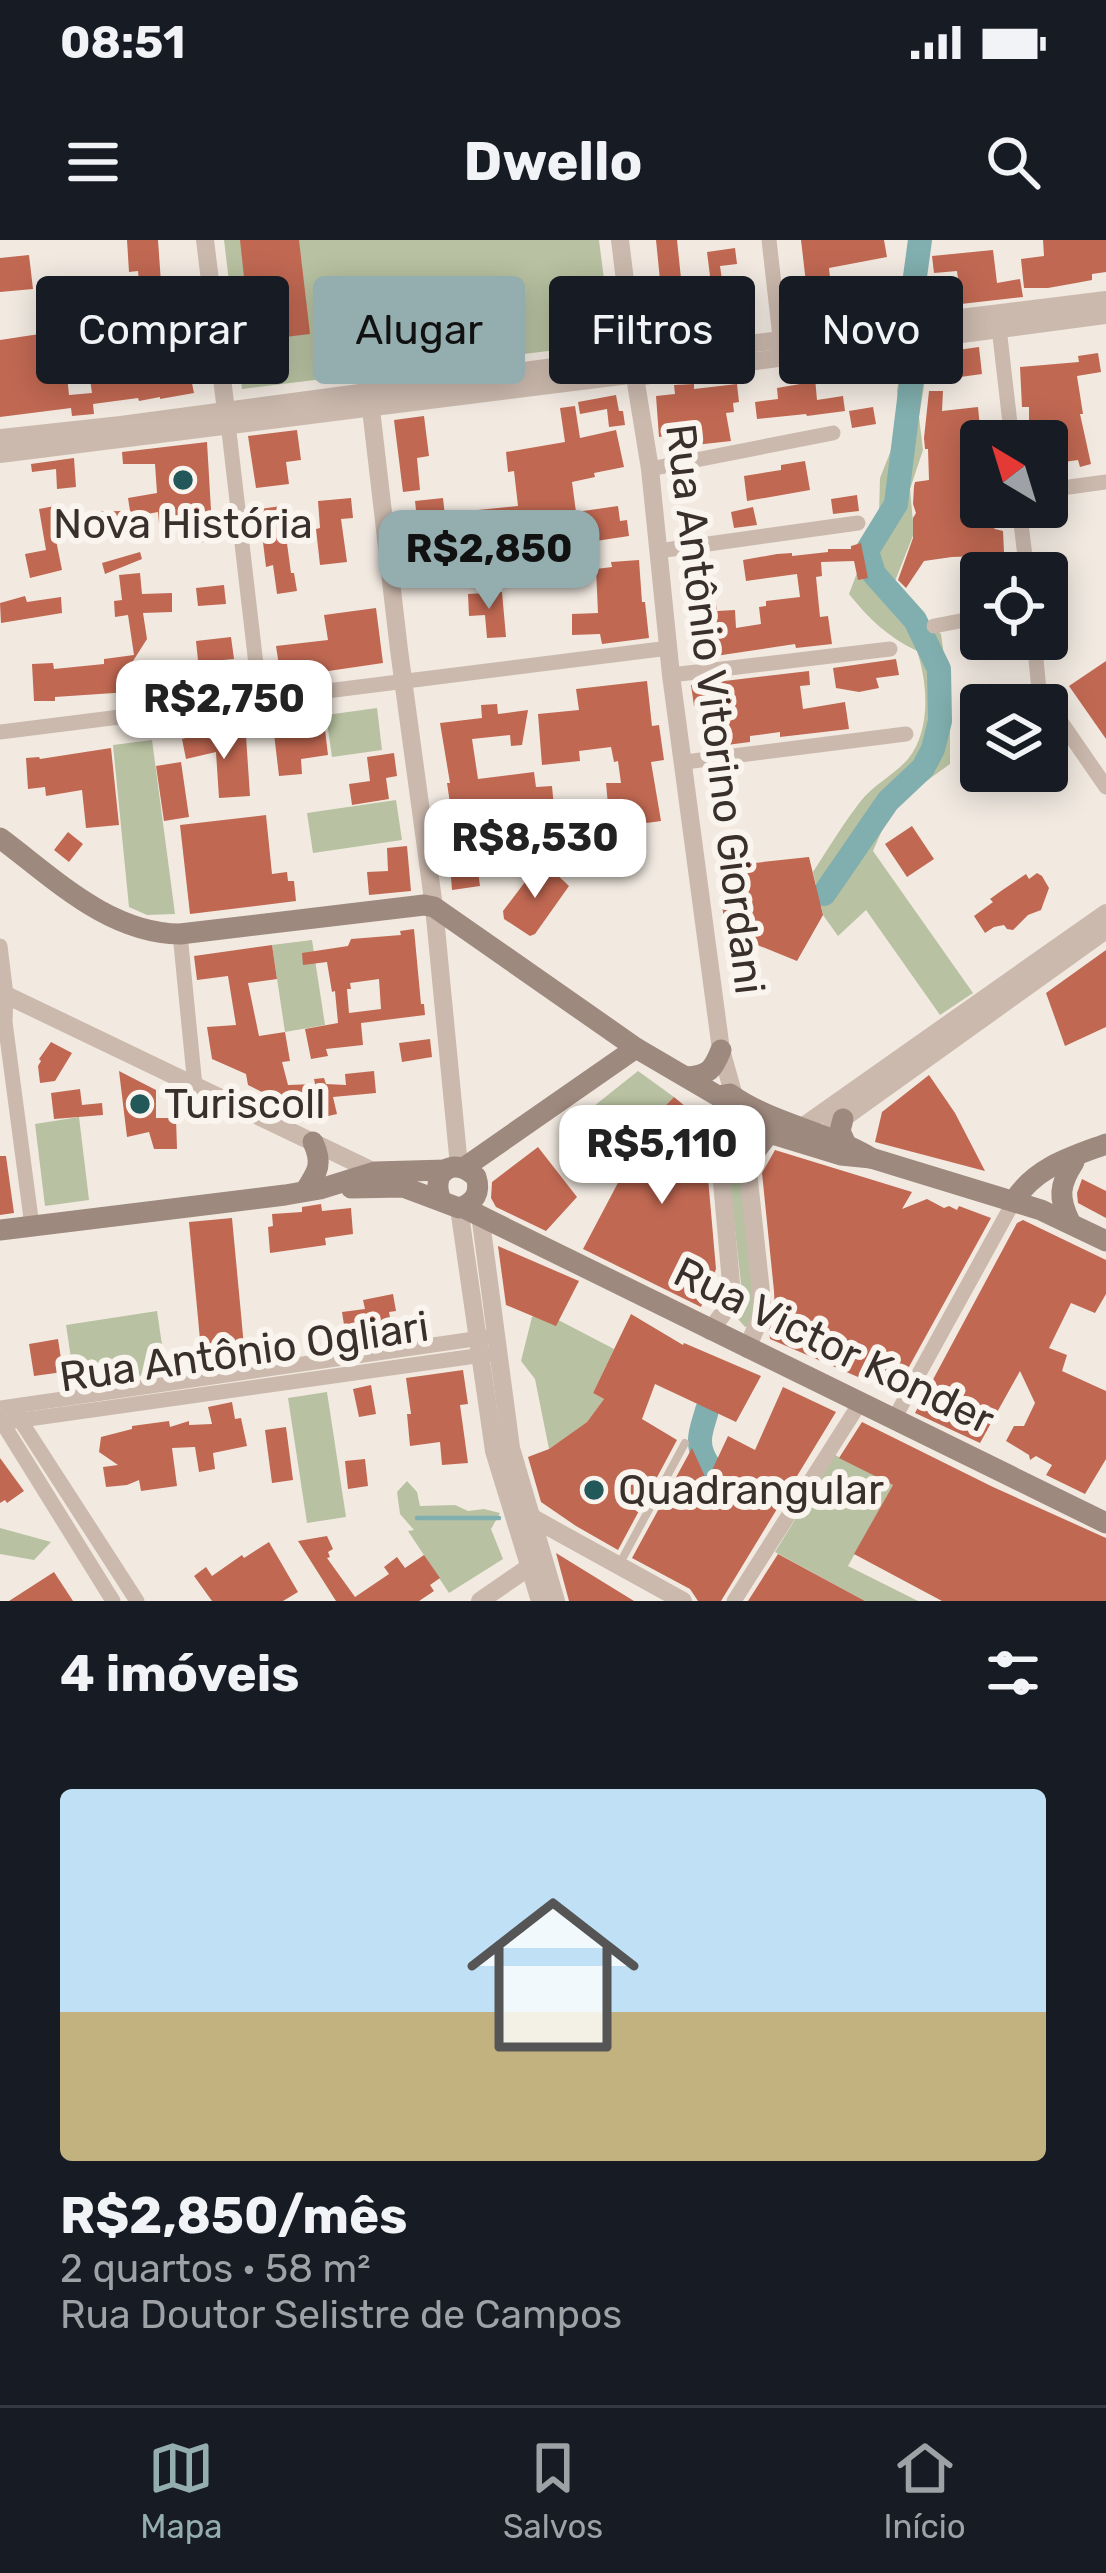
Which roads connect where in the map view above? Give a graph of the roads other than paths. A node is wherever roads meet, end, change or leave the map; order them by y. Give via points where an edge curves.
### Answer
1 (205, 240) edge
2 (620, 240) edge
3 (769, 240) edge
4 (624, 276) edge
5 (1106, 300) edge
6 (1053, 314) junction
7 (1106, 315) edge
8 (998, 321) junction
9 (963, 325) edge
10 (779, 330) edge
11 (549, 377) edge
12 (638, 384) edge
13 (369, 399) junction
14 (227, 417) junction
15 (1010, 420) edge
16 (833, 434) dead end
17 (0, 438) edge
18 (26, 443) junction
19 (0, 454) edge
20 (650, 469) junction
21 (1106, 482) edge
22 (1068, 487) edge
23 (858, 523) dead end
24 (658, 551) junction
25 (960, 621) edge
26 (934, 626) dead end
27 (669, 648) junction
28 (890, 649) dead end
29 (1036, 660) edge
30 (671, 675) junction
31 (404, 682) junction
32 (260, 699) junction
33 (0, 732) edge
34 (906, 734) dead end
35 (685, 763) junction
36 (1106, 787) edge
37 (0, 838) edge
38 (434, 907) junction
39 (1106, 913) edge
40 (1106, 930) edge
41 (180, 934) junction
42 (0, 946) edge
43 (1068, 949) junction
44 (3, 993) edge
45 (636, 1048) junction
46 (721, 1050) junction
47 (680, 1074) junction
48 (195, 1086) junction
49 (865, 1093) junction
50 (726, 1105) junction
51 (812, 1130) junction
52 (843, 1130) junction
53 (770, 1132) junction
54 (313, 1142) junction
55 (1080, 1155) edge
56 (871, 1158) junction
57 (749, 1166) junction
58 (375, 1172) junction
59 (403, 1187) junction
60 (971, 1188) junction
61 (312, 1190) junction
62 (463, 1190) junction
63 (1020, 1209) junction
64 (1070, 1222) junction
65 (32, 1226) junction
66 (511, 1229) junction
67 (0, 1230) edge
68 (1106, 1241) edge
69 (480, 1256) junction
70 (710, 1331) junction
71 (747, 1348) junction
72 (490, 1353) junction
73 (213, 1375) junction
74 (276, 1375) junction
75 (151, 1393) junction
76 (214, 1393) junction
77 (860, 1403) junction
78 (6, 1416) edge
79 (894, 1419) junction
80 (685, 1443) dead end
81 (39, 1467) junction
82 (511, 1506) junction
83 (533, 1518) junction
84 (1106, 1522) edge
85 (90, 1529) junction
86 (73, 1539) junction
87 (537, 1562) junction
88 (619, 1564) junction
89 (113, 1601) edge
90 (137, 1601) edge
91 (480, 1601) edge
92 (540, 1601) edge
93 (556, 1601) edge
94 (683, 1601) edge
95 (734, 1601) edge

1 - 14 street
2 - 4 street, Rua Antônio Vitorino Giordani
3 - 10 street
5 - 6 street
6 - 7 street
6 - 8 street
8 - 9 street
8 - 15 street
11 - 13 street
12 - 20 street, Rua Antônio Vitorino Giordani
13 - 14 street
13 - 31 street
14 - 18 street
14 - 32 street
16 - 20 street
17 - 18 street
18 - 19 street
20 - 24 street, Rua Antônio Vitorino Giordani
21 - 22 street
23 - 24 street
24 - 27 street, Rua Antônio Vitorino Giordani
25 - 26 street
27 - 30 street, Rua Antônio Vitorino Giordani
27 - 31 street
28 - 30 street
29 - 36 street via 1039,690
30 - 35 street, Rua Antônio Vitorino Giordani
31 - 32 street
31 - 38 street
32 - 33 street
34 - 35 street
35 - 46 street, Rua Antônio Vitorino Giordani
37 - 41 main road via 113,920
38 - 41 main road
38 - 45 main road
38 - 62 street
39 - 43 street
40 - 43 street
41 - 48 street
42 - 44 street
43 - 49 street
44 - 48 street
44 - 65 street
45 - 47 main road
45 - 62 main road via 510,1137
46 - 47 main road via 712,1071
46 - 50 street, Rua Antônio Vitorino Giordani
47 - 50 main road
48 - 54 street
49 - 51 street
49 - 52 street
50 - 51 main road
50 - 53 main road
50 - 57 street, Rua Antônio Vitorino Giordani via 744,1134
50 - 70 street, Rua Antônio Vitorino Giordani via 732,1294
51 - 52 main road
51 - 53 main road
52 - 56 main road
53 - 56 main road
53 - 57 main road
54 - 58 street
54 - 61 main road via 320,1158
55 - 60 main road
55 - 63 main road
55 - 64 main road via 1060,1190
56 - 60 main road
57 - 71 street, Rua Antônio Vitorino Giordani via 762,1313
58 - 59 main road
58 - 61 main road
58 - 62 main road
59 - 61 main road
59 - 62 main road, Rua Victor Konder
60 - 63 main road
61 - 65 main road
62 - 66 main road, Rua Victor Konder
62 - 69 street
63 - 64 main road
63 - 79 street
64 - 68 main road
65 - 67 main road
66 - 69 main road via 494,1233
66 - 70 main road, Rua Victor Konder
69 - 72 street
70 - 71 main road, Rua Victor Konder
71 - 77 main road, Rua Victor Konder
72 - 74 street, Rua Antônio Ogliari
72 - 82 street via 494,1451
72 - 83 street
73 - 74 street, Rua Antônio Ogliari
73 - 75 street, Rua Antônio Ogliari
73 - 76 street
74 - 76 street, Rua Antônio Ogliari
75 - 76 street, Rua Antônio Ogliari
75 - 78 street, Rua Antônio Ogliari
77 - 79 main road, Rua Victor Konder
77 - 95 street
78 - 81 street
79 - 84 main road, Rua Victor Konder
80 - 88 lane
81 - 85 street
81 - 86 street
82 - 83 street
82 - 87 street
83 - 87 street
83 - 88 street
85 - 86 street
85 - 90 street
86 - 89 street
87 - 91 street
87 - 92 street
87 - 93 street
88 - 94 street

